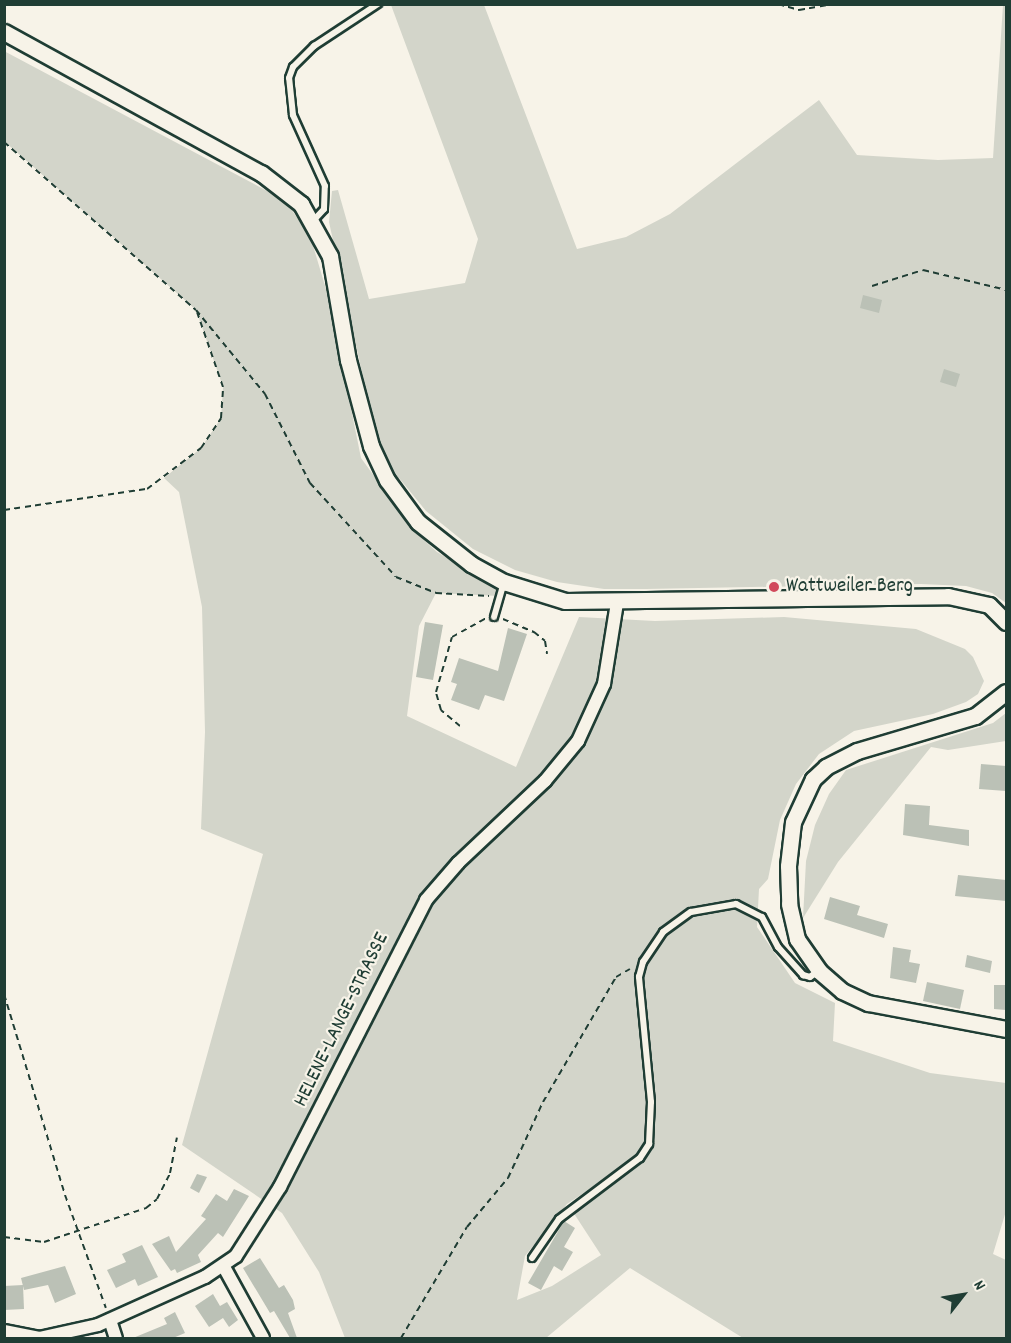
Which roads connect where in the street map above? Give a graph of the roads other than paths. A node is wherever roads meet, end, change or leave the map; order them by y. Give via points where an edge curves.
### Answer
1 (378, 4) edge
2 (4, 32) edge
3 (313, 221) junction
4 (502, 589) junction
5 (617, 603) junction
6 (494, 617) road end
7 (1006, 622) edge
8 (1006, 692) edge
9 (819, 970) junction
10 (1006, 1029) edge
11 (532, 1257) dead end
12 (224, 1267) junction
13 (110, 1320) junction
14 (4, 1331) edge
15 (116, 1338) edge
16 (263, 1338) edge

1 - 3 lane via 314,46 293,67 289,78 287,90 293,115 325,186 324,209
2 - 3 street via 284,188
3 - 4 street via 330,256 348,360 371,446 387,480 434,538
4 - 5 street via 565,601
4 - 6 lane
5 - 7 street via 948,596 989,605
5 - 12 street, HELENE-LANGE-STRASSE via 604,684 578,741 545,781 458,863 426,900 280,1187 236,1256
8 - 9 street via 975,716 857,750 813,779 793,822 789,904 797,939
9 - 10 street via 842,991 868,1004
9 - 11 lane via 810,977 803,975 778,947 762,917 736,904 704,909 676,920 643,962 639,1007 651,1102 649,1144 640,1158 559,1219
12 - 13 street, HELENE-LANGE-STRASSE
12 - 16 street
13 - 14 street, HELENE-LANGE-STRASSE via 58,1336 33,1337
13 - 15 street

